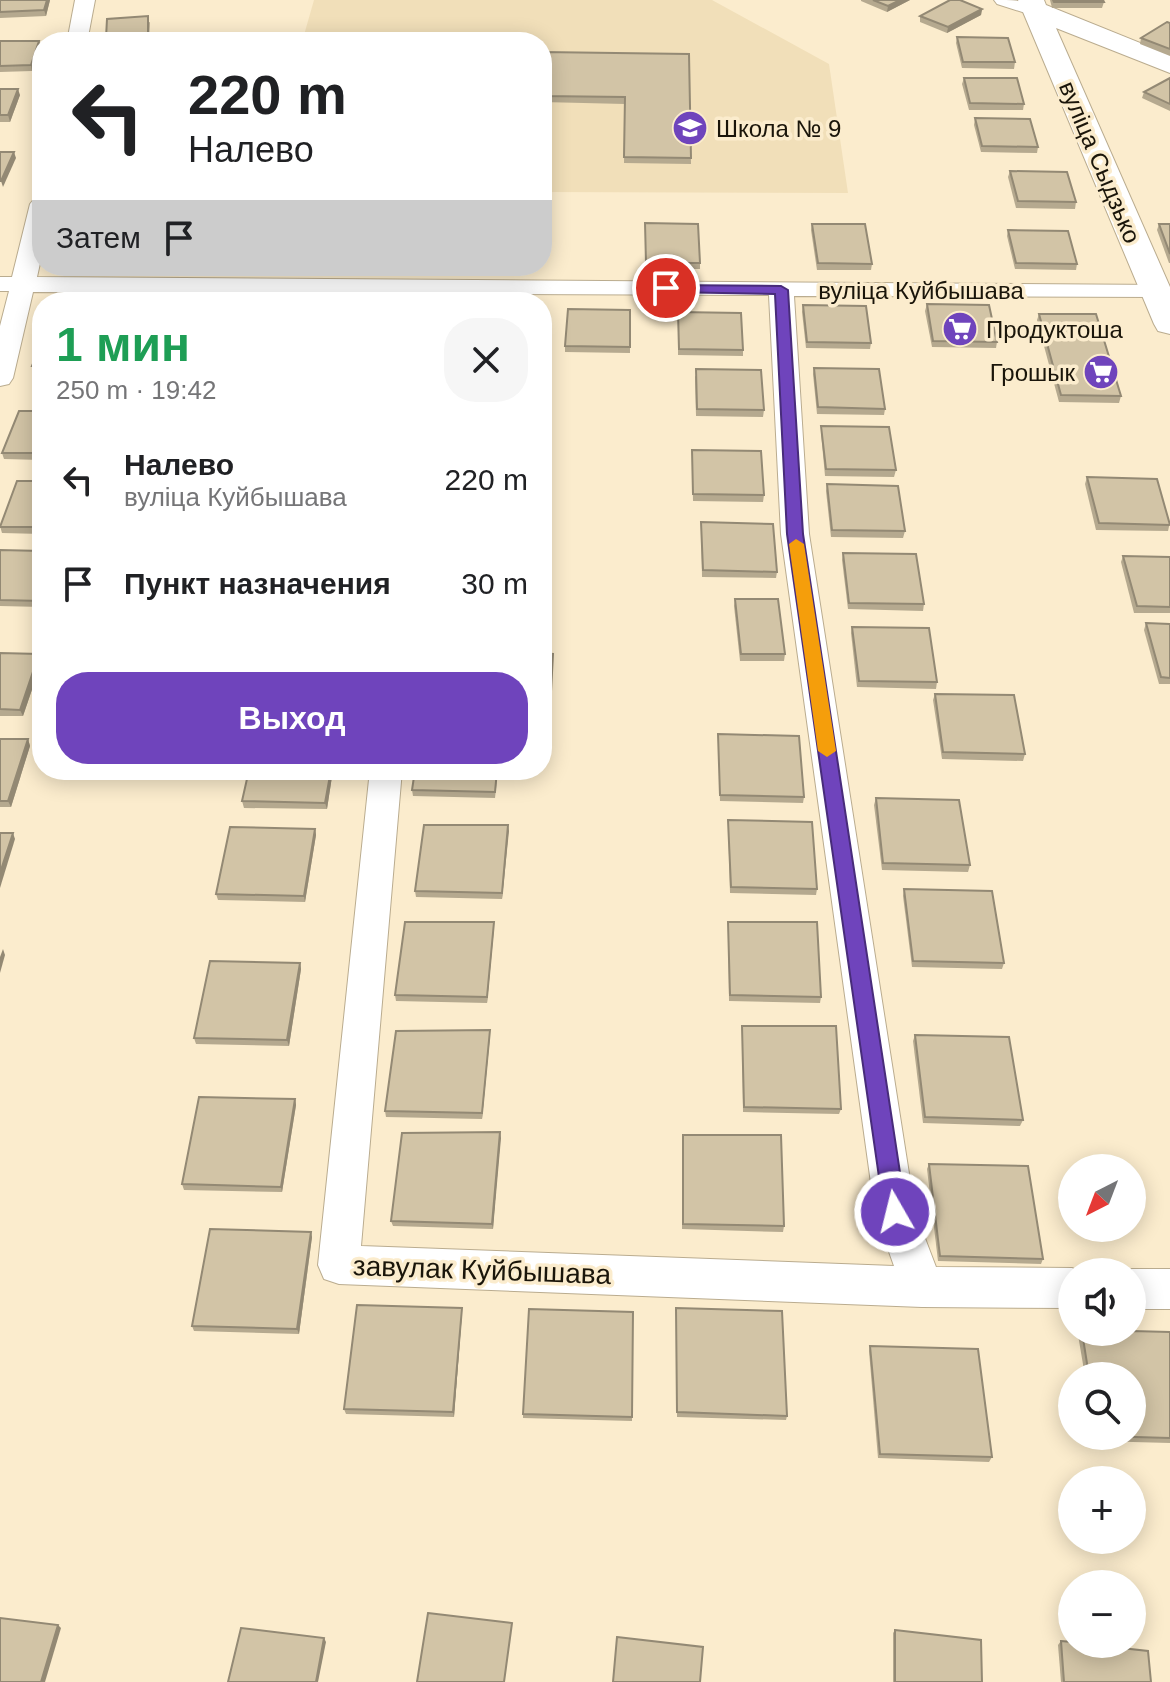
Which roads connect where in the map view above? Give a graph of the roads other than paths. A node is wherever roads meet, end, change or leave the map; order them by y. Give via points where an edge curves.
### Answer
1 (85, 0) edge
2 (1004, 0) edge
3 (1033, 5) edge
4 (79, 32) edge
5 (1170, 65) edge
6 (32, 231) edge
7 (12, 284) edge
8 (781, 290) junction
9 (1164, 290) edge
10 (384, 292) edge
11 (547, 292) edge
12 (1170, 324) edge
13 (0, 378) edge
14 (385, 780) edge
15 (922, 1287) junction
16 (1058, 1288) edge
17 (1146, 1289) edge
18 (1170, 1289) edge

1 - 4 street
2 - 3 street
3 - 5 street
3 - 9 street, вуліца Сыдзько via 1132,239
6 - 7 street
7 - 10 street, вуліца Куйбышава
7 - 13 street
8 - 9 street, вуліца Куйбышава
8 - 11 street, вуліца Куйбышава
8 - 15 street via 795,534 895,1212
9 - 12 street, вуліца Сыдзько
14 - 15 street, завулак Куйбышава via 339,1265
15 - 16 street, завулак Куйбышава
17 - 18 street

